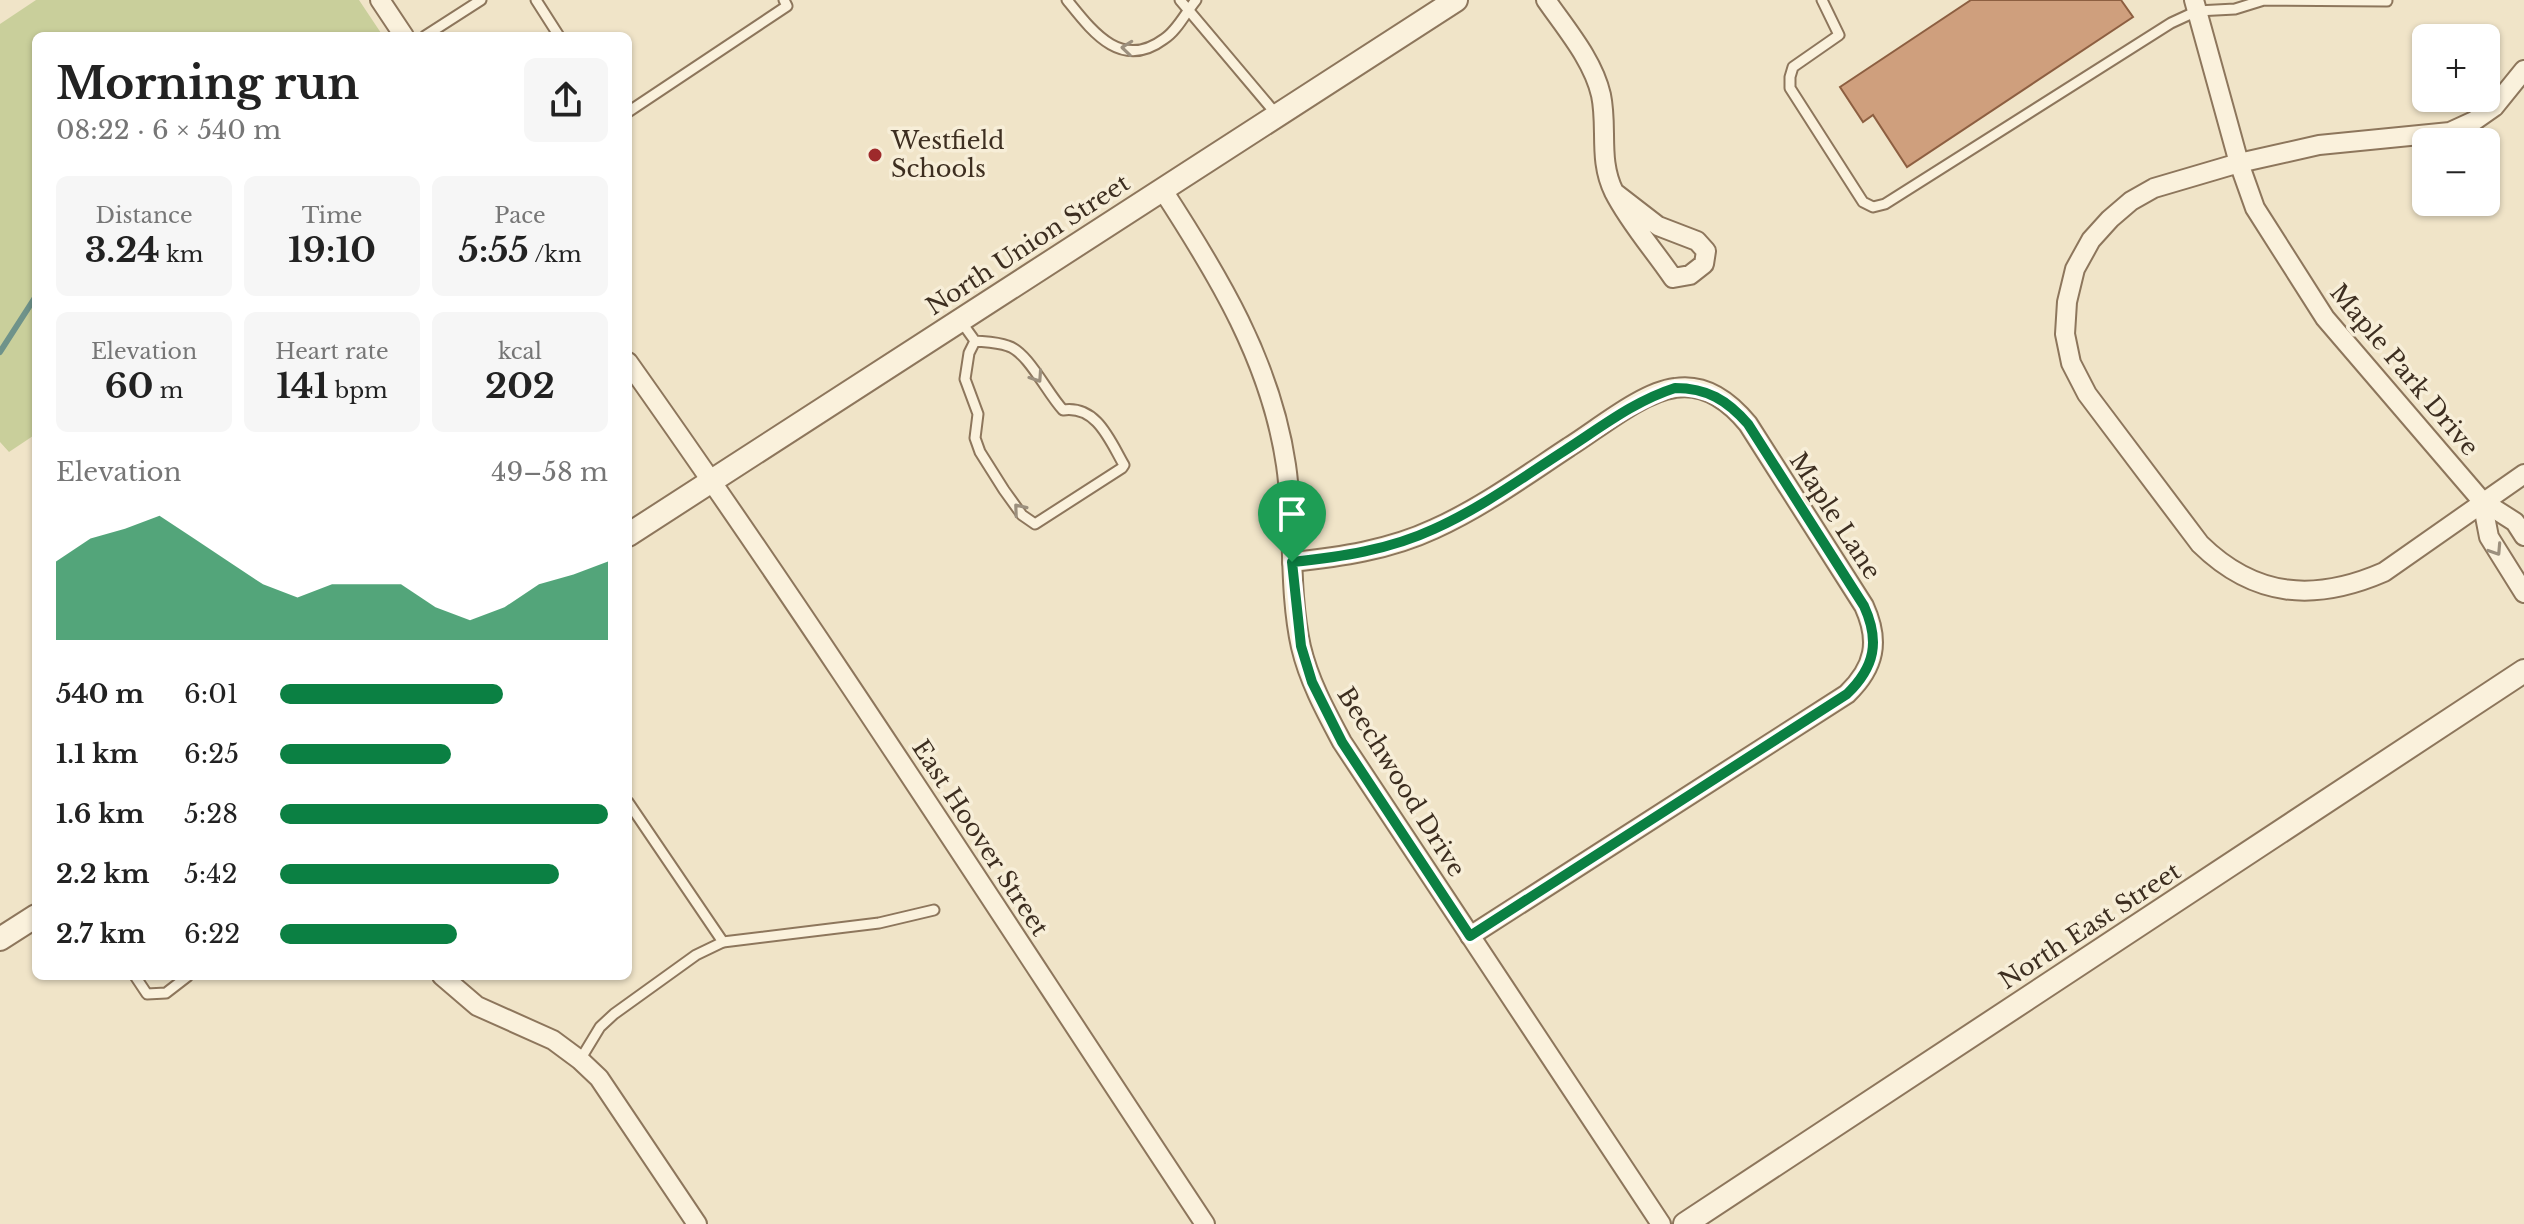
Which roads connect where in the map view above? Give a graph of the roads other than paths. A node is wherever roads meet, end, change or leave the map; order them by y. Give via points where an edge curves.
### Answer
1 (380, 0) edge
2 (481, 0) edge
3 (536, 0) edge
4 (784, 0) edge
5 (1067, 0) edge
6 (1180, 0) edge
7 (1196, 0) edge
8 (1456, 0) edge
9 (1546, 0) edge
10 (1822, 0) edge
11 (2387, 1) edge
12 (2195, 6) edge
13 (1188, 9) junction
14 (401, 32) edge
15 (431, 32) edge
16 (556, 32) edge
17 (2524, 70) edge
18 (632, 109) edge
19 (1277, 115) junction
20 (2239, 163) junction
21 (1162, 189) junction
22 (1614, 192) junction
23 (960, 320) junction
24 (975, 341) junction
25 (632, 368) edge
26 (2524, 474) edge
27 (712, 480) junction
28 (2482, 501) junction
29 (632, 532) edge
30 (2524, 536) edge
31 (1292, 562) junction
32 (2524, 593) edge
33 (2524, 671) edge
34 (632, 808) edge
35 (934, 910) dead end
36 (32, 919) edge
37 (1470, 936) junction
38 (0, 939) edge
39 (723, 942) junction
40 (138, 980) edge
41 (183, 980) edge
42 (447, 980) edge
43 (580, 1060) junction
44 (697, 1224) edge
45 (1205, 1224) edge
46 (1661, 1224) edge
47 (1685, 1224) edge

1 - 14 street
2 - 15 lane
3 - 16 lane
4 - 18 lane via 787,6
13 -> 5 lane via 1166,39 1128,51 1092,30
6 - 13 lane
7 - 13 lane
8 - 19 street, North Union Street
9 - 22 street via 1597,82 1604,122 1602,155
10 - 12 lane via 1839,35 1793,67 1790,88 1863,202 1873,207
11 - 12 lane via 2264,0 2235,9
12 - 20 street, Maple Park Drive
13 - 19 lane
17 - 20 street via 2494,107 2450,132 2319,145
19 - 21 street, North Union Street
20 - 28 street, Maple Park Drive via 2255,208 2325,318
20 - 28 street via 2154,188 2131,201 2091,240 2072,280 2065,334 2071,363 2087,394 2200,544 2219,563 2261,585 2308,592 2360,582 2384,572
21 - 23 street, North Union Street
21 - 31 street, Beechwood Drive via 1236,310 1270,393 1286,467
22 - 22 street via 1673,278 1690,275 1704,264 1706,251 1697,241 1658,226
23 - 24 lane
23 - 27 street, North Union Street
24 -> 24 lane via 1010,346 1023,356 1063,410 1073,408 1098,422 1122,468 1035,524 1022,515 975,438 978,414 965,379
25 - 27 street, East Hoover Street
26 - 28 street
27 - 29 street, North Union Street
27 - 45 street, East Hoover Street
28 - 30 street, Maple Park Drive via 2515,522
28 -> 32 street, Maple Park Drive via 2489,537
31 - 37 street, Beechwood Drive via 1301,646 1324,709
31 - 37 street, Maple Lane via 1340,557 1434,529 1643,400 1675,388 1693,388 1723,400 1748,424 1864,606 1873,653 1847,694
33 - 47 street, North East Street
34 - 39 lane
35 - 39 lane via 879,923
36 - 38 street
37 - 46 street, Beechwood Drive
39 - 43 lane via 696,955 614,1014
40 - 41 lane via 147,994 166,993
42 - 43 street via 477,1006 553,1040
43 - 44 street via 619,1106

